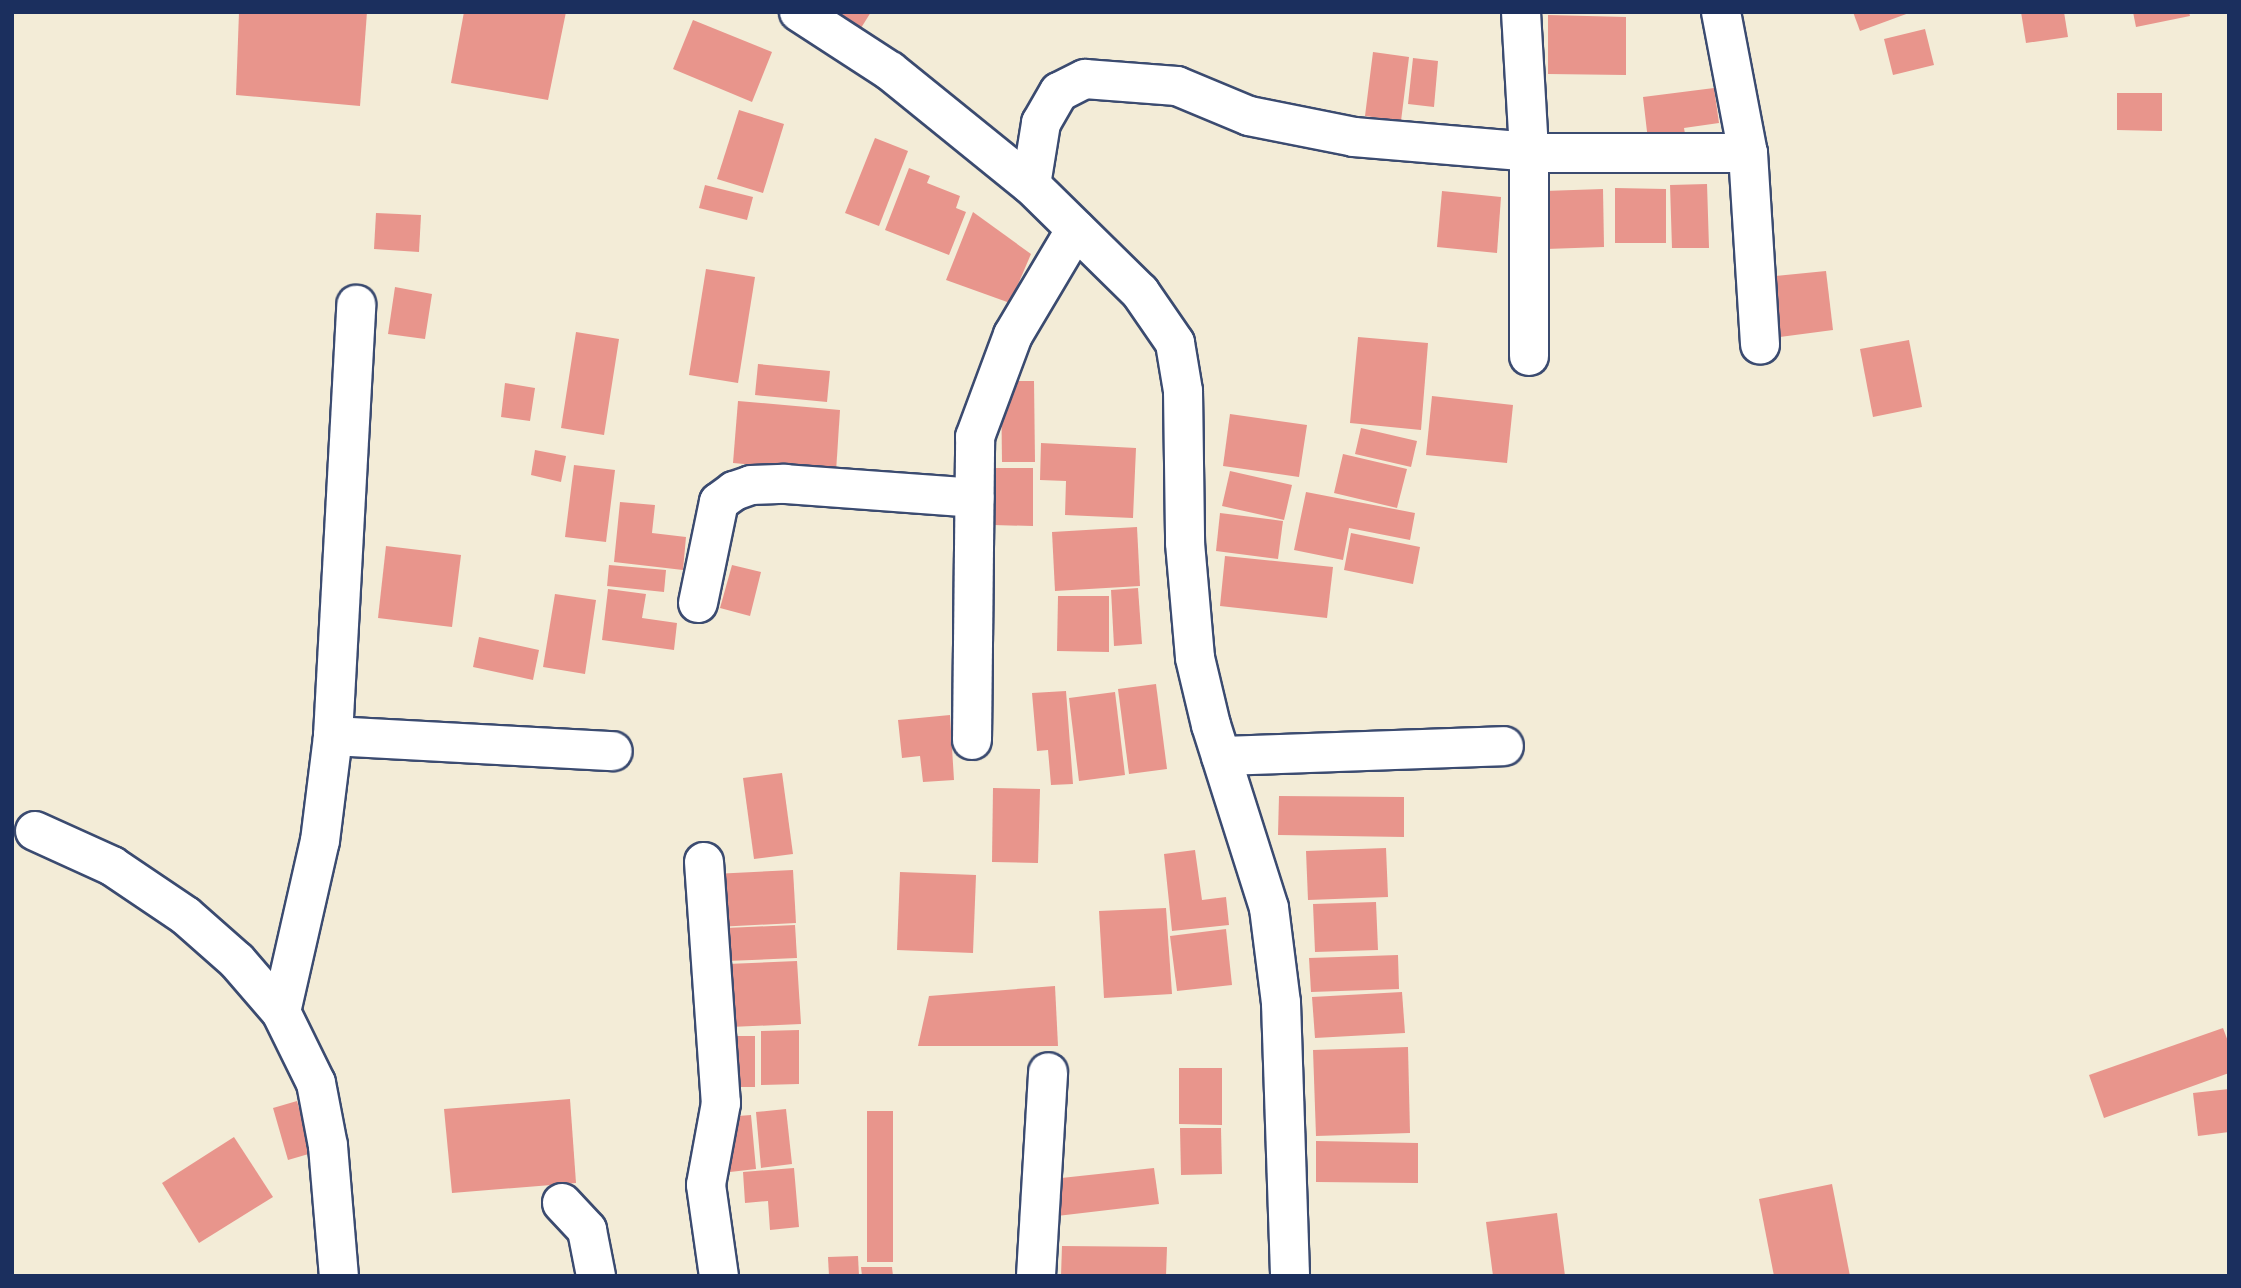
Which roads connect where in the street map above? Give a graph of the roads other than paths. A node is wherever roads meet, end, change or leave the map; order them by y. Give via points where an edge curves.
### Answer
1 (799, 12) edge
2 (1521, 12) edge
3 (1721, 12) edge
4 (1529, 152) junction
5 (1748, 153) junction
6 (1031, 185) junction
7 (1076, 229) junction
8 (356, 305) dead end
9 (1760, 345) dead end
10 (1529, 356) dead end
11 (974, 498) junction
12 (698, 603) dead end
13 (333, 736) junction
14 (972, 740) dead end
15 (1504, 746) dead end
16 (613, 751) dead end
17 (1221, 756) junction
18 (36, 831) dead end
19 (704, 862) dead end
20 (281, 1012) junction
21 (1048, 1072) dead end
22 (562, 1203) dead end
23 (339, 1276) edge
24 (596, 1276) edge
25 (719, 1276) edge
26 (1036, 1276) edge
27 (1290, 1276) edge

1 - 6 street via 890,71
2 - 4 street
3 - 5 street
4 - 5 street
4 - 6 street via 1354,137 1249,116 1177,86 1085,79 1059,92 1041,123
4 - 10 street
5 - 9 street
6 - 7 street
7 - 11 street via 1013,335 982,414 975,437
7 - 17 street via 1140,292 1175,343 1183,391 1185,543 1195,658
8 - 13 street
11 - 12 street via 785,484 751,485 734,491 719,502
11 - 14 street
13 - 16 street
13 - 20 street via 320,841
15 - 17 street
17 - 27 street via 1271,922 1281,1003
18 - 20 street via 112,866 186,916 237,961
19 - 25 street via 721,1103 706,1185
20 - 23 street via 316,1083 328,1146
21 - 26 street
22 - 24 street via 587,1230

